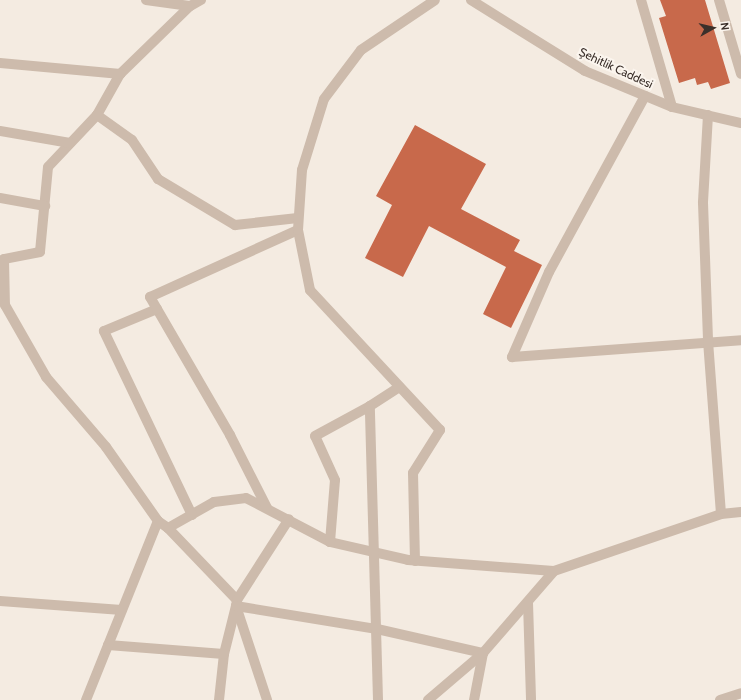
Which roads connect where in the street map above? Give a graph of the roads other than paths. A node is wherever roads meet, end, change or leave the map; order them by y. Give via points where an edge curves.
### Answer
1 (146, 0) edge
2 (201, 0) edge
3 (435, 0) edge
4 (471, 0) edge
5 (641, 0) edge
6 (719, 0) edge
7 (190, 6) junction
8 (0, 63) edge
9 (120, 74) junction
10 (741, 74) edge
11 (645, 96) junction
12 (672, 108) junction
13 (97, 115) junction
14 (708, 115) junction
15 (741, 123) edge
16 (0, 131) edge
17 (70, 143) junction
18 (0, 198) edge
19 (45, 206) junction
20 (298, 218) junction
21 (298, 230) junction
22 (2, 259) edge
23 (157, 309) junction
24 (741, 340) edge
25 (708, 341) junction
26 (399, 387) junction
27 (370, 406) junction
28 (267, 508) junction
29 (741, 512) edge
30 (721, 514) junction
31 (192, 515) junction
32 (289, 519) junction
33 (158, 521) junction
34 (168, 528) junction
35 (330, 542) junction
36 (375, 551) junction
37 (415, 560) junction
38 (554, 571) junction
39 (0, 601) edge
40 (237, 603) junction
41 (528, 603) junction
42 (122, 610) junction
43 (377, 629) junction
44 (108, 645) junction
45 (483, 653) junction
46 (224, 654) junction
47 (741, 693) edge
48 (86, 700) edge
49 (219, 700) edge
50 (267, 700) edge
51 (378, 700) edge
52 (428, 700) edge
53 (474, 700) edge
54 (531, 700) edge
55 (720, 700) edge

1 - 7 street
2 - 7 street
3 - 20 street via 360,50 324,99 302,170
4 - 11 street, Şehitlik Caddesi via 585,70
5 - 12 street
6 - 10 street
7 - 9 street
8 - 9 street
9 - 13 street
11 - 12 street, Şehitlik Caddesi
11 - 25 street via 549,272 512,357
12 - 14 street, Şehitlik Caddesi
13 - 17 street
13 - 20 street via 132,140 158,179 235,225
14 - 15 street, Şehitlik Caddesi
14 - 25 street via 703,203
16 - 17 street
17 - 19 street via 48,167
18 - 19 street
19 - 22 street via 40,252
20 - 21 street
21 - 23 street via 150,297
21 - 26 street via 310,290
22 - 33 street via 5,305 46,377 106,446
23 - 28 street via 230,435
23 - 31 street via 104,331
24 - 25 street
25 - 30 street
26 - 27 street
26 - 37 street via 440,430 413,473
27 - 35 street via 315,436 335,480
27 - 36 street
28 - 31 street via 246,498 214,502
28 - 32 street
29 - 30 street
30 - 38 street
31 - 34 street
32 - 35 street
32 - 40 street
33 - 34 street
33 - 42 street
34 - 40 street
35 - 36 street
36 - 37 street
36 - 43 street
37 - 38 street
38 - 41 street
39 - 42 street
40 - 43 street
40 - 46 street
40 - 50 street
41 - 45 street
41 - 54 street
42 - 44 street
43 - 45 street
43 - 51 street
44 - 46 street
44 - 48 street
45 - 52 street
45 - 53 street
46 - 49 street
47 - 55 street

